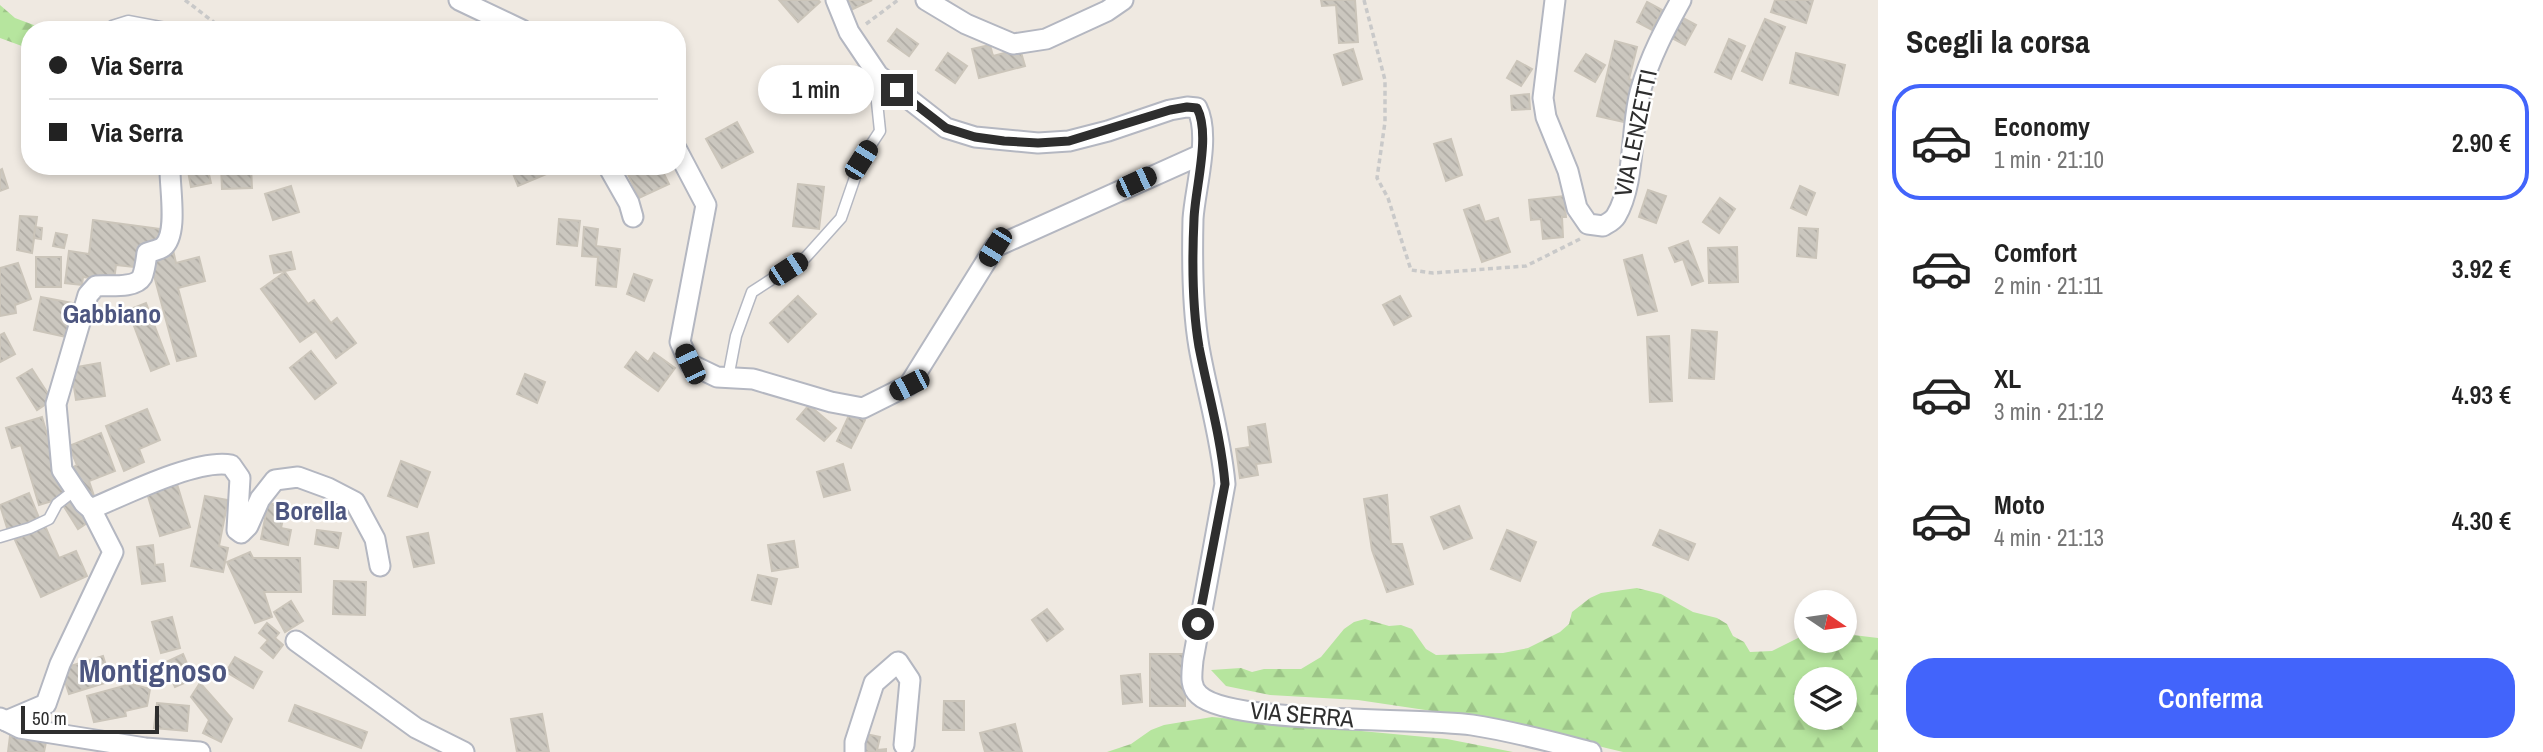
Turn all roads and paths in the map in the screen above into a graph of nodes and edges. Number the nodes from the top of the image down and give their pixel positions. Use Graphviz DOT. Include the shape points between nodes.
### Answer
graph roads {
  1 [pos="185,0"];
  2 [pos="459,0"];
  3 [pos="836,0"];
  4 [pos="898,0"];
  5 [pos="926,0"];
  6 [pos="1123,0"];
  7 [pos="1364,0"];
  8 [pos="1555,0"];
  9 [pos="1681,0"];
  10 [pos="212,21"];
  11 [pos="503,21"];
  12 [pos="864,26"];
  13 [pos="874,69"];
  14 [pos="1200,155"];
  15 [pos="686,167"];
  16 [pos="170,175"];
  17 [pos="613,175"];
  18 [pos="633,217"];
  19 [pos="1603,226"];
  20 [pos="728,378"];
  21 [pos="75,490"];
  22 [pos="91,509"];
  23 [pos="0,537"];
  24 [pos="380,566"];
  25 [pos="296,641"];
  26 [pos="3,719"];
  27 [pos="80,745"];
  28 [pos="904,745"];
  29 [pos="200,752"];
  30 [pos="464,752"];
  31 [pos="855,752"];
  32 [pos="1591,752"];
  1 -- 10 [label="path"];
  2 -- 11 [label="street"];
  3 -- 13 [label="street, VIA SERRA" via="849,32"];
  4 -- 12 [label="path"];
  5 -- 6 [label="street" via="1013,44 1046,39"];
  7 -- 19 [label="path" via="1385,80 1377,178 1411,270 1433,273 1526,266"];
  8 -- 19 [label="street, VIA LENZETTI" via="1543,98 1546,117 1577,208 1588,225"];
  9 -- 19 [label="street, VIA LENZETTI" via="1648,65 1622,199 1615,218"];
  13 -- 14 [label="street, VIA SERRA" via="946,128 1004,141 1069,141 1170,110 1197,108"];
  13 -- 20 [label="lane" via="880,131 861,160 841,219 806,257 752,292"];
  14 -- 20 [label="street" via="995,247 909,385 863,408 753,379"];
  14 -- 32 [label="street, VIA SERRA" via="1194,218 1195,304 1225,484 1191,685 1216,704 1262,714 1471,725"];
  15 -- 20 [label="street" via="706,205 680,342 690,364"];
  16 -- 21 [label="street" via="170,238 162,248 147,253 138,281 96,286 88,295 75,333 55,404 62,470"];
  17 -- 18 [label="street"];
  21 -- 22 [label="street"];
  21 -- 23 [label="lane" via="57,504 48,519"];
  22 -- 24 [label="street" via="167,477 219,462 231,465 240,478 237,530 241,533 275,480 298,477 355,502 375,540"];
  22 -- 26 [label="street" via="113,552 46,704"];
  25 -- 30 [label="street" via="416,728"];
  26 -- 27 [label="street"];
  27 -- 29 [label="street"];
  28 -- 31 [label="street" via="910,680 898,662 874,684"];
}
